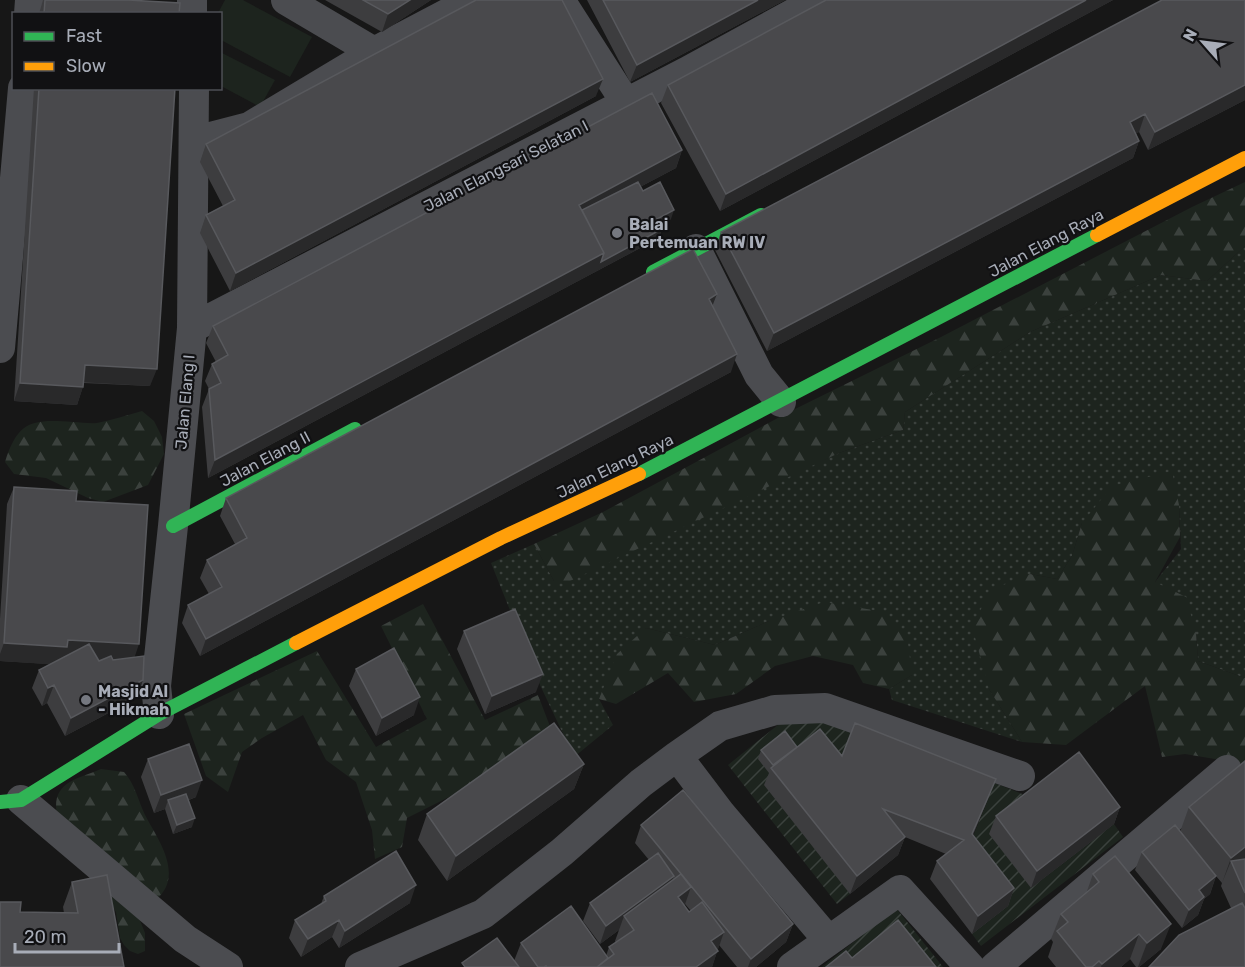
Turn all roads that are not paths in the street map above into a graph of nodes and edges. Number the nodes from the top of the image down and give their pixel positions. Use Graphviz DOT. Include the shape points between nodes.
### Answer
graph roads {
  1 [pos="286,0"];
  2 [pos="474,0"];
  3 [pos="561,0"];
  4 [pos="818,0"];
  5 [pos="374,52"];
  6 [pos="23,90"];
  7 [pos="194,90"];
  8 [pos="626,103"];
  9 [pos="195,141"];
  10 [pos="1245,158"];
  11 [pos="769,210"];
  12 [pos="696,249"];
  13 [pos="644,277"];
  14 [pos="192,328"];
  15 [pos="0,348"];
  16 [pos="781,402"];
  17 [pos="372,421"];
  18 [pos="173,526"];
  19 [pos="159,714"];
  20 [pos="677,756"];
  21 [pos="1227,770"];
  22 [pos="1020,776"];
  23 [pos="11,801"];
  24 [pos="828,940"];
  25 [pos="185,953"];
  26 [pos="228,967"];
  27 [pos="360,967"];
  28 [pos="792,967"];
  29 [pos="970,967"];
  30 [pos="995,967"];
  1 -- 5 [label="street"];
  2 -- 5 [label="street"];
  3 -- 8 [label="street"];
  4 -- 8 [label="street, Jalan Elangsari Selatan I"];
  5 -- 9 [label="street" via="249,127"];
  6 -- 15 [label="street"];
  7 -- 9 [label="street, Jalan Elang I"];
  8 -- 14 [label="street, Jalan Elangsari Selatan I"];
  9 -- 14 [label="street, Jalan Elang I"];
  10 -- 16 [label="main road, Jalan Elang Raya"];
  11 -- 12 [label="main road"];
  12 -- 13 [label="main road"];
  12 -- 16 [label="street" via="759,375"];
  14 -- 18 [label="street, Jalan Elang I"];
  16 -- 19 [label="main road, Jalan Elang Raya" via="618,485 490,543"];
  17 -- 18 [label="main road, Jalan Elang II"];
  18 -- 19 [label="street, Jalan Elang I" via="156,686"];
  19 -- 23 [label="main road, Jalan Elang Raya"];
  20 -- 22 [label="street" via="720,726 775,710 825,708"];
  20 -- 24 [label="street"];
  20 -- 27 [label="street" via="483,914"];
  21 -- 30 [label="street"];
  23 -- 25 [label="street"];
  24 -- 28 [label="street"];
  24 -- 29 [label="street" via="900,890"];
  25 -- 26 [label="street"];
}
